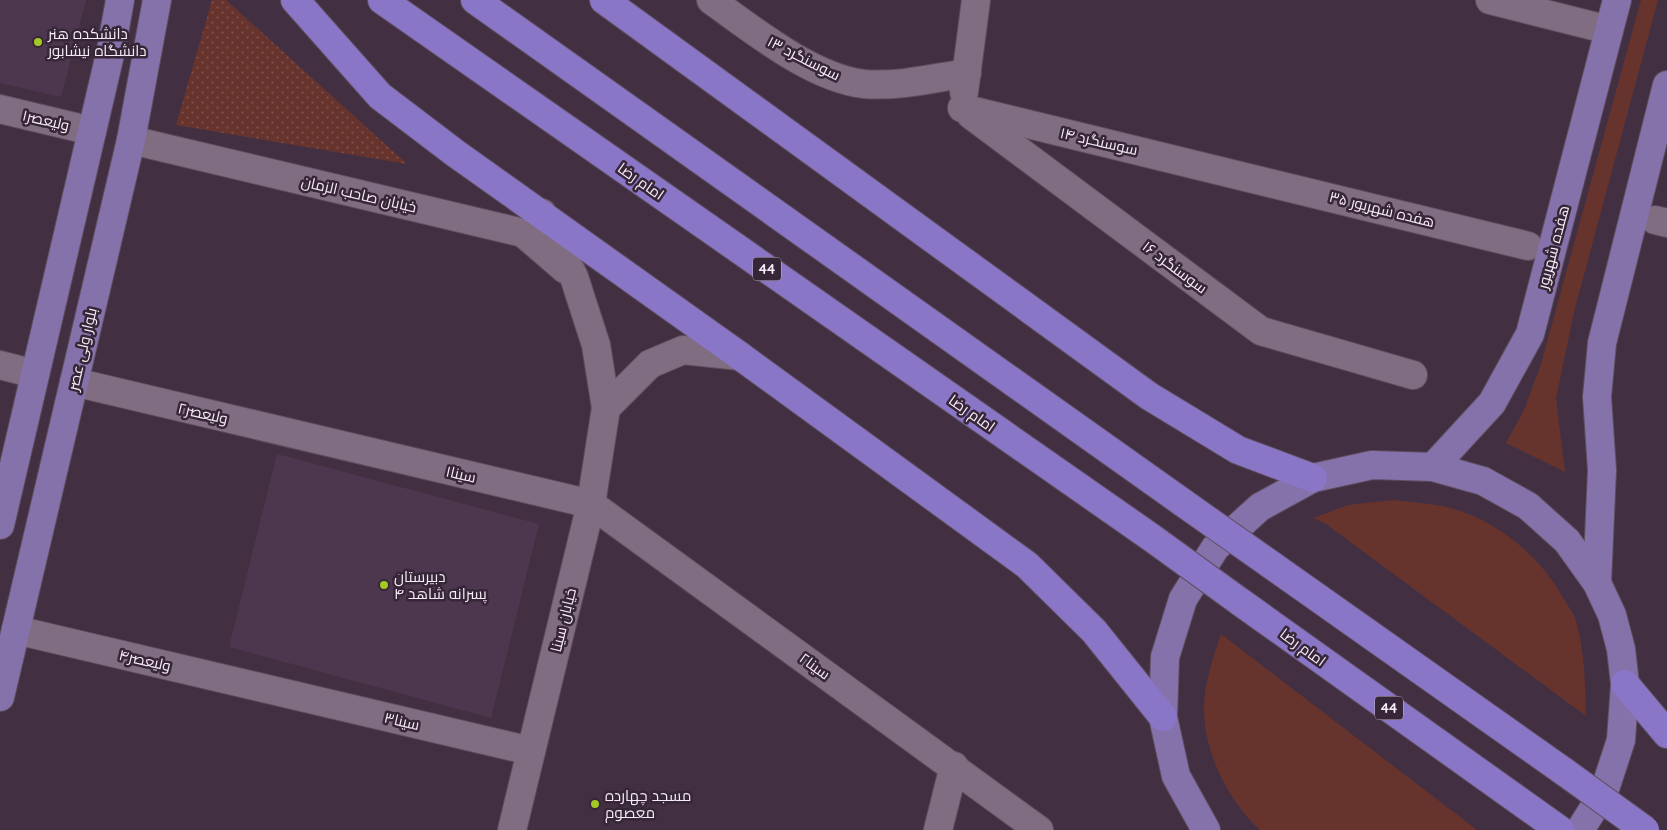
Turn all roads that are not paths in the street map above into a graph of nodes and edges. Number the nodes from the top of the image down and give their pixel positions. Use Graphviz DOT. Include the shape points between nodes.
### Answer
graph roads {
  1 [pos="120,0"];
  2 [pos="157,0"];
  3 [pos="296,0"];
  4 [pos="382,0"];
  5 [pos="475,0"];
  6 [pos="604,0"];
  7 [pos="711,0"];
  8 [pos="976,0"];
  9 [pos="1490,0"];
  10 [pos="1617,0"];
  11 [pos="1609,30"];
  12 [pos="967,73"];
  13 [pos="1667,85"];
  14 [pos="0,108"];
  15 [pos="962,108"];
  16 [pos="92,131"];
  17 [pos="131,140"];
  18 [pos="1236,173"];
  19 [pos="542,213"];
  20 [pos="1528,246"];
  21 [pos="574,276"];
  22 [pos="740,356"];
  23 [pos="0,365"];
  24 [pos="35,374"];
  25 [pos="1413,375"];
  26 [pos="74,382"];
  27 [pos="606,408"];
  28 [pos="332,444"];
  29 [pos="1432,467"];
  30 [pos="1313,478"];
  31 [pos="590,504"];
  32 [pos="0,525"];
  33 [pos="1597,583"];
  34 [pos="16,630"];
  35 [pos="1625,684"];
  36 [pos="274,691"];
  37 [pos="0,697"];
  38 [pos="1163,717"];
  39 [pos="1667,734"];
  40 [pos="531,751"];
  41 [pos="954,766"];
  42 [pos="1549,822"];
  43 [pos="512,830"];
  44 [pos="938,830"];
  45 [pos="1039,830"];
  46 [pos="1205,830"];
  47 [pos="1580,830"];
  48 [pos="1646,830"];
  1 -- 16 [label="main road"];
  2 -- 17 [label="main road, بلوار ولی عصر"];
  3 -- 19 [label="highway" via="380,96 454,153"];
  4 -- 42 [label="highway, امام رضا / 44, bridge" via="1152,538"];
  5 -- 48 [label="highway, bridge"];
  6 -- 30 [label="highway" via="1149,396 1238,450"];
  7 -- 12 [label="street, سوسنگرد ۱۳" via="774,45 837,78 864,84 904,83"];
  8 -- 12 [label="street"];
  9 -- 11 [label="street"];
  10 -- 11 [label="main road, هفده شهریور"];
  11 -- 29 [label="main road, هفده شهریور" via="1530,334 1492,403"];
  12 -- 15 [label="street"];
  13 -- 33 [label="main road" via="1602,343 1597,397 1602,470"];
  14 -- 16 [label="street, ولیعصر۱"];
  15 -- 18 [label="street, سوسنگرد ۱۴"];
  15 -- 25 [label="street, سوسنگرد ۱۶" via="1261,331"];
  16 -- 17 [label="main road"];
  16 -- 24 [label="main road"];
  17 -- 21 [label="street, خیابان صاحب الزمان" via="523,233"];
  17 -- 26 [label="main road, بلوار ولی عصر"];
  18 -- 20 [label="street, هفده شهریور ۳۵"];
  19 -- 21 [label="street, خیابان سینا"];
  19 -- 22 [label="highway"];
  21 -- 27 [label="street, خیابان سینا" via="596,345"];
  22 -- 27 [label="street" via="683,350 650,364"];
  22 -- 38 [label="highway" via="1027,565 1094,631"];
  23 -- 24 [label="street"];
  24 -- 32 [label="main road"];
  26 -- 28 [label="street, ولیعصر۲"];
  26 -- 34 [label="main road, بلوار ولی عصر"];
  27 -- 31 [label="street, خیابان سینا"];
  28 -- 31 [label="street, سینا۱"];
  29 -- 30 [label="main road" via="1372,465"];
  29 -- 33 [label="main road" via="1483,481 1528,506 1567,541"];
  30 -- 38 [label="main road" via="1260,507 1210,555 1183,599 1165,657"];
  31 -- 40 [label="street, خیابان سینا"];
  31 -- 41 [label="street, سینا۲"];
  33 -- 35 [label="main road" via="1612,615"];
  34 -- 36 [label="street, ولیعصر۴"];
  34 -- 37 [label="main road, بلوار ولی عصر"];
  35 -- 39 [label="highway"];
  35 -- 47 [label="main road" via="1621,740 1604,792"];
  36 -- 40 [label="street, سینا۳"];
  38 -- 46 [label="main road" via="1176,776"];
  40 -- 43 [label="street, خیابان سینا"];
  41 -- 44 [label="street"];
  41 -- 45 [label="street, سینا۲"];
}
